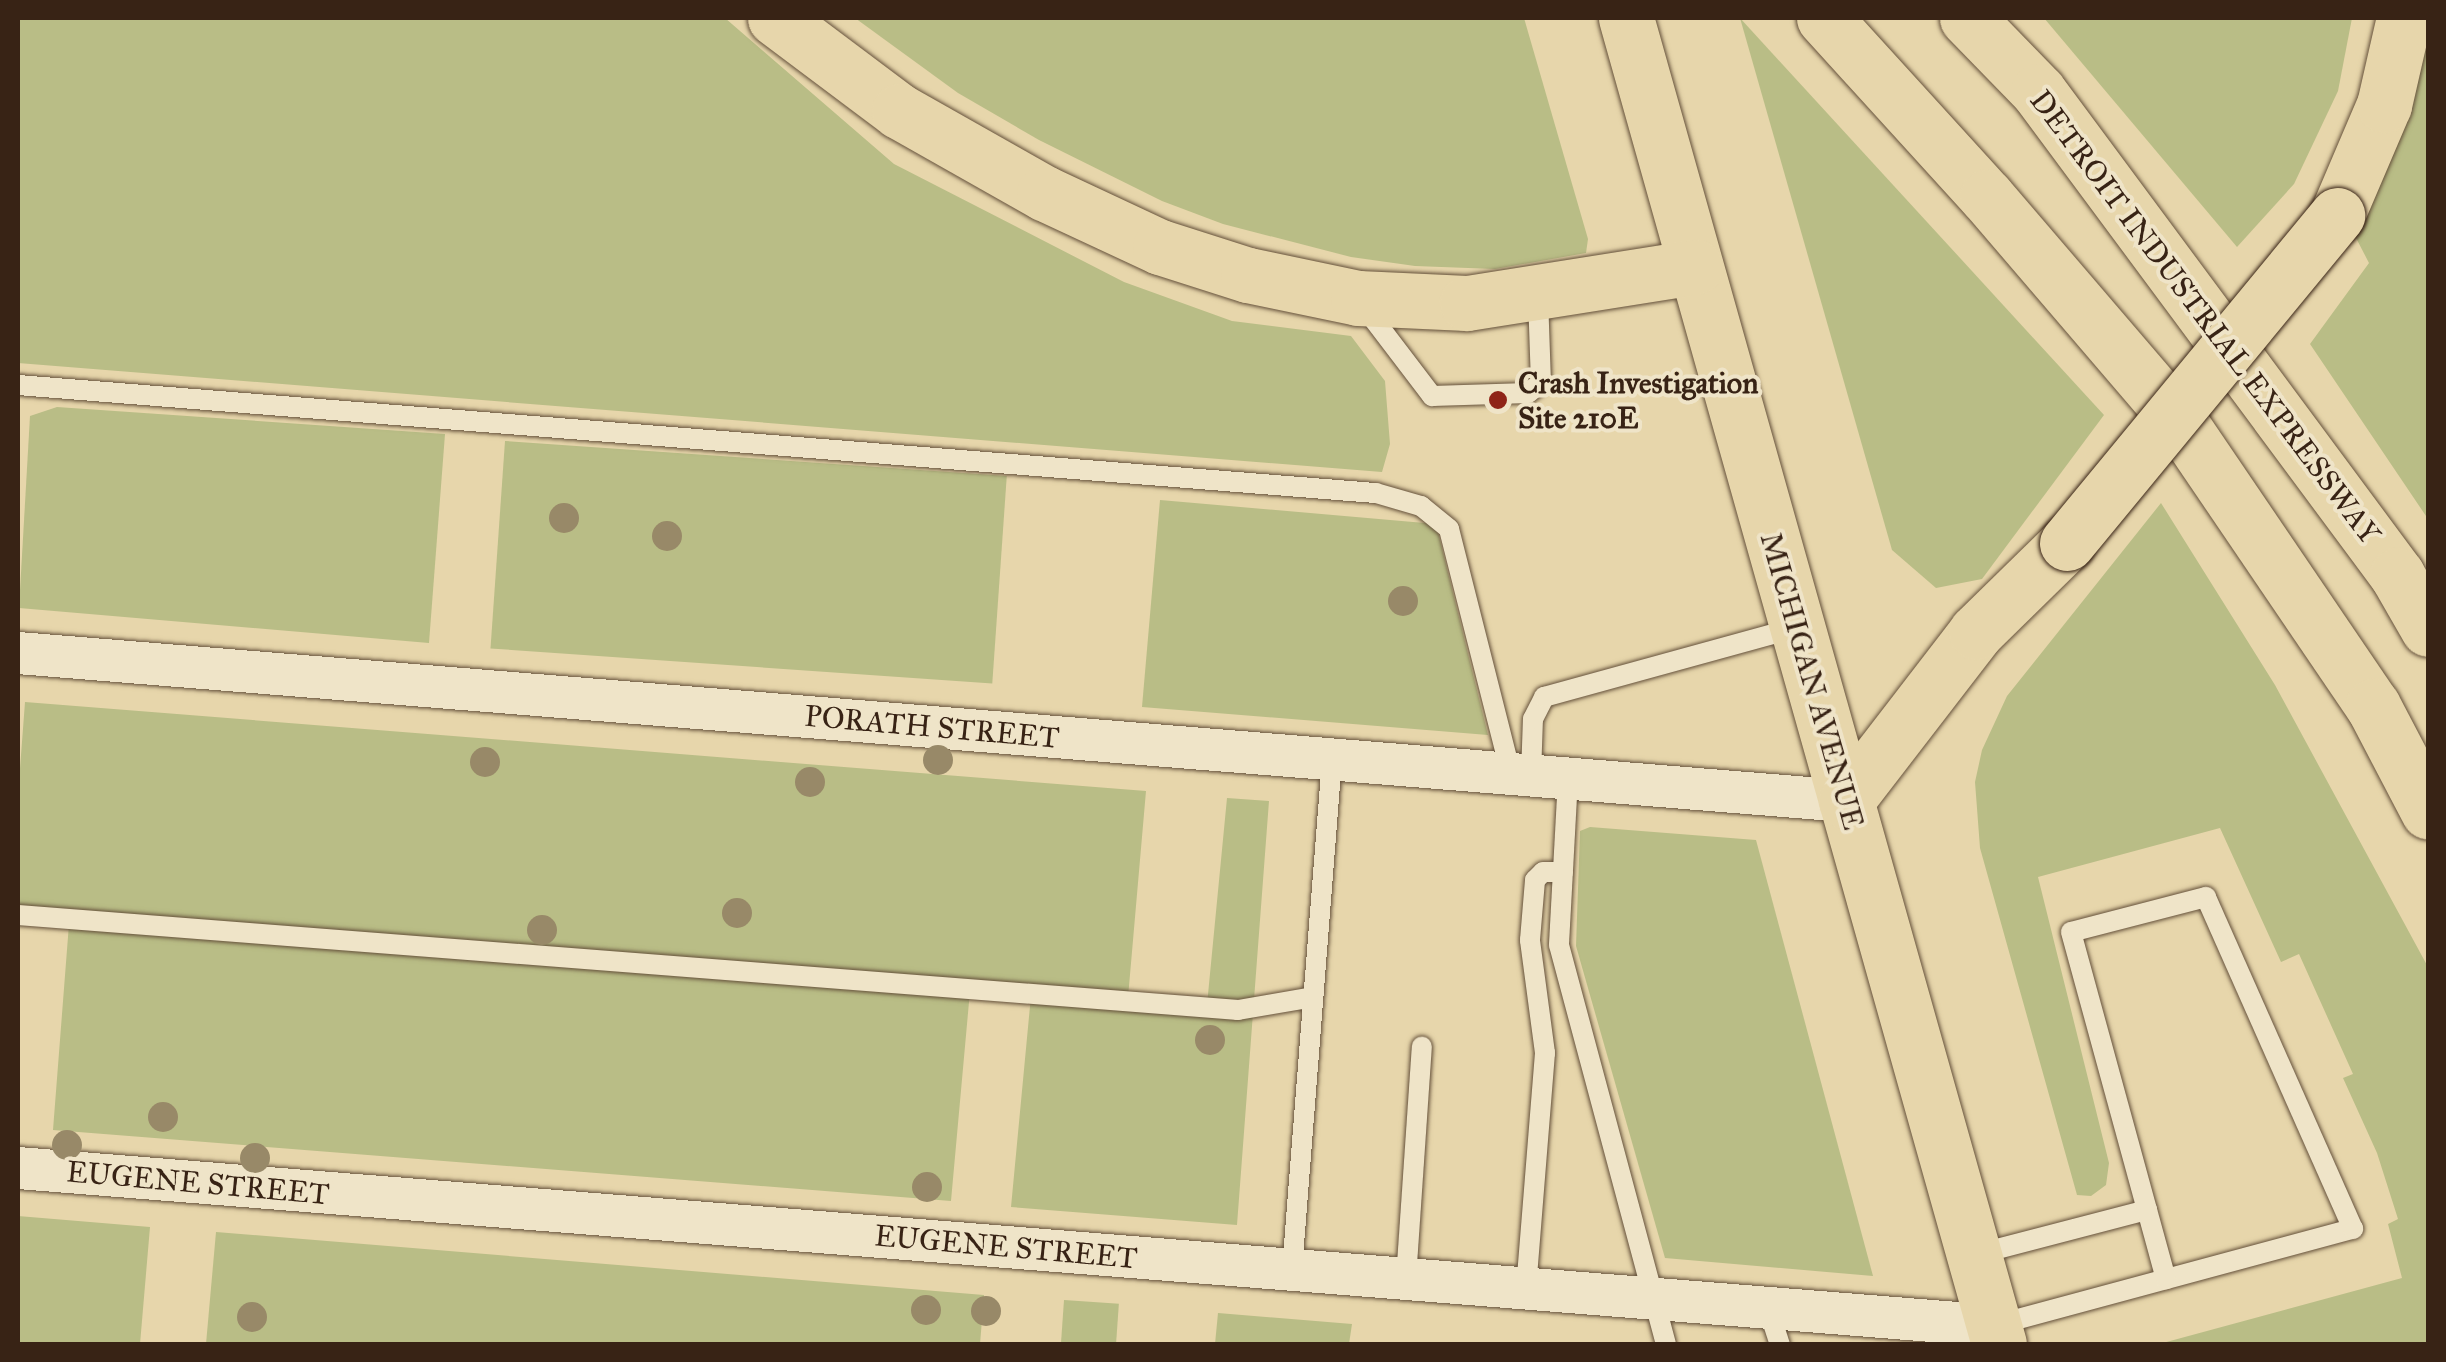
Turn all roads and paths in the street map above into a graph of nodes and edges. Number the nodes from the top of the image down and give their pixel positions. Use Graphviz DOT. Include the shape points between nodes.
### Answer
graph roads {
  1 [pos="775,18"];
  2 [pos="1626,18"];
  3 [pos="1824,18"];
  4 [pos="1968,18"];
  5 [pos="2404,18"];
  6 [pos="1695,268"];
  7 [pos="1538,293"];
  8 [pos="1358,298"];
  9 [pos="18,385"];
  10 [pos="1797,628"];
  11 [pos="2428,628"];
  12 [pos="18,653"];
  13 [pos="1332,759"];
  14 [pos="1537,776"];
  15 [pos="1846,800"];
  16 [pos="2428,811"];
  17 [pos="1563,872"];
  18 [pos="18,915"];
  19 [pos="1313,997"];
  20 [pos="1422,1047"];
  21 [pos="18,1168"];
  22 [pos="2147,1210"];
  23 [pos="1974,1255"];
  24 [pos="1292,1270"];
  25 [pos="1406,1279"];
  26 [pos="2166,1279"];
  27 [pos="1526,1288"];
  28 [pos="1654,1299"];
  29 [pos="1774,1326"];
  30 [pos="1996,1335"];
  31 [pos="1666,1344"];
  1 -- 8 [label="main road" via="899,111 1044,193 1160,247 1248,276"];
  2 -- 6 [label="main road, MICHIGAN AVENUE"];
  3 -- 16 [label="main road" via="2179,420 2373,706"];
  4 -- 11 [label="main road, DETROIT INDUSTRIAL EXPRESSWAY" via="2038,90 2397,575"];
  5 -- 15 [label="main road, bridge" via="2384,105 2337,214 2067,543 1976,632"];
  6 -- 7 [label="main road"];
  6 -- 10 [label="main road, MICHIGAN AVENUE"];
  7 -- 8 [label="main road" via="1466,302"];
  7 -- 8 [label="lane" via="1542,373 1536,390 1440,396 1424,390"];
  9 -- 14 [label="lane" via="1376,492 1421,506 1449,528"];
  10 -- 14 [label="lane" via="1544,697 1533,719"];
  10 -- 15 [label="main road, MICHIGAN AVENUE"];
  12 -- 13 [label="street, PORATH STREET"];
  13 -- 14 [label="street, PORATH STREET"];
  13 -- 19 [label="lane"];
  14 -- 15 [label="street, PORATH STREET"];
  14 -- 17 [label="lane"];
  15 -- 23 [label="main road, MICHIGAN AVENUE"];
  17 -- 27 [label="lane" via="1543,872 1536,880 1530,940 1545,1053"];
  17 -- 28 [label="lane" via="1559,945"];
  18 -- 19 [label="lane" via="1238,1010"];
  19 -- 24 [label="lane"];
  20 -- 25 [label="lane"];
  21 -- 24 [label="street, EUGENE STREET"];
  22 -- 23 [label="lane"];
  22 -- 26 [label="lane"];
  22 -- 26 [label="lane" via="2070,932 2206,897 2352,1229"];
  23 -- 30 [label="main road, MICHIGAN AVENUE"];
  24 -- 25 [label="street, EUGENE STREET"];
  25 -- 27 [label="street, EUGENE STREET"];
  26 -- 30 [label="lane"];
  27 -- 28 [label="street, EUGENE STREET"];
  28 -- 29 [label="street, EUGENE STREET"];
  28 -- 31 [label="lane"];
  29 -- 30 [label="street, EUGENE STREET"];
}
